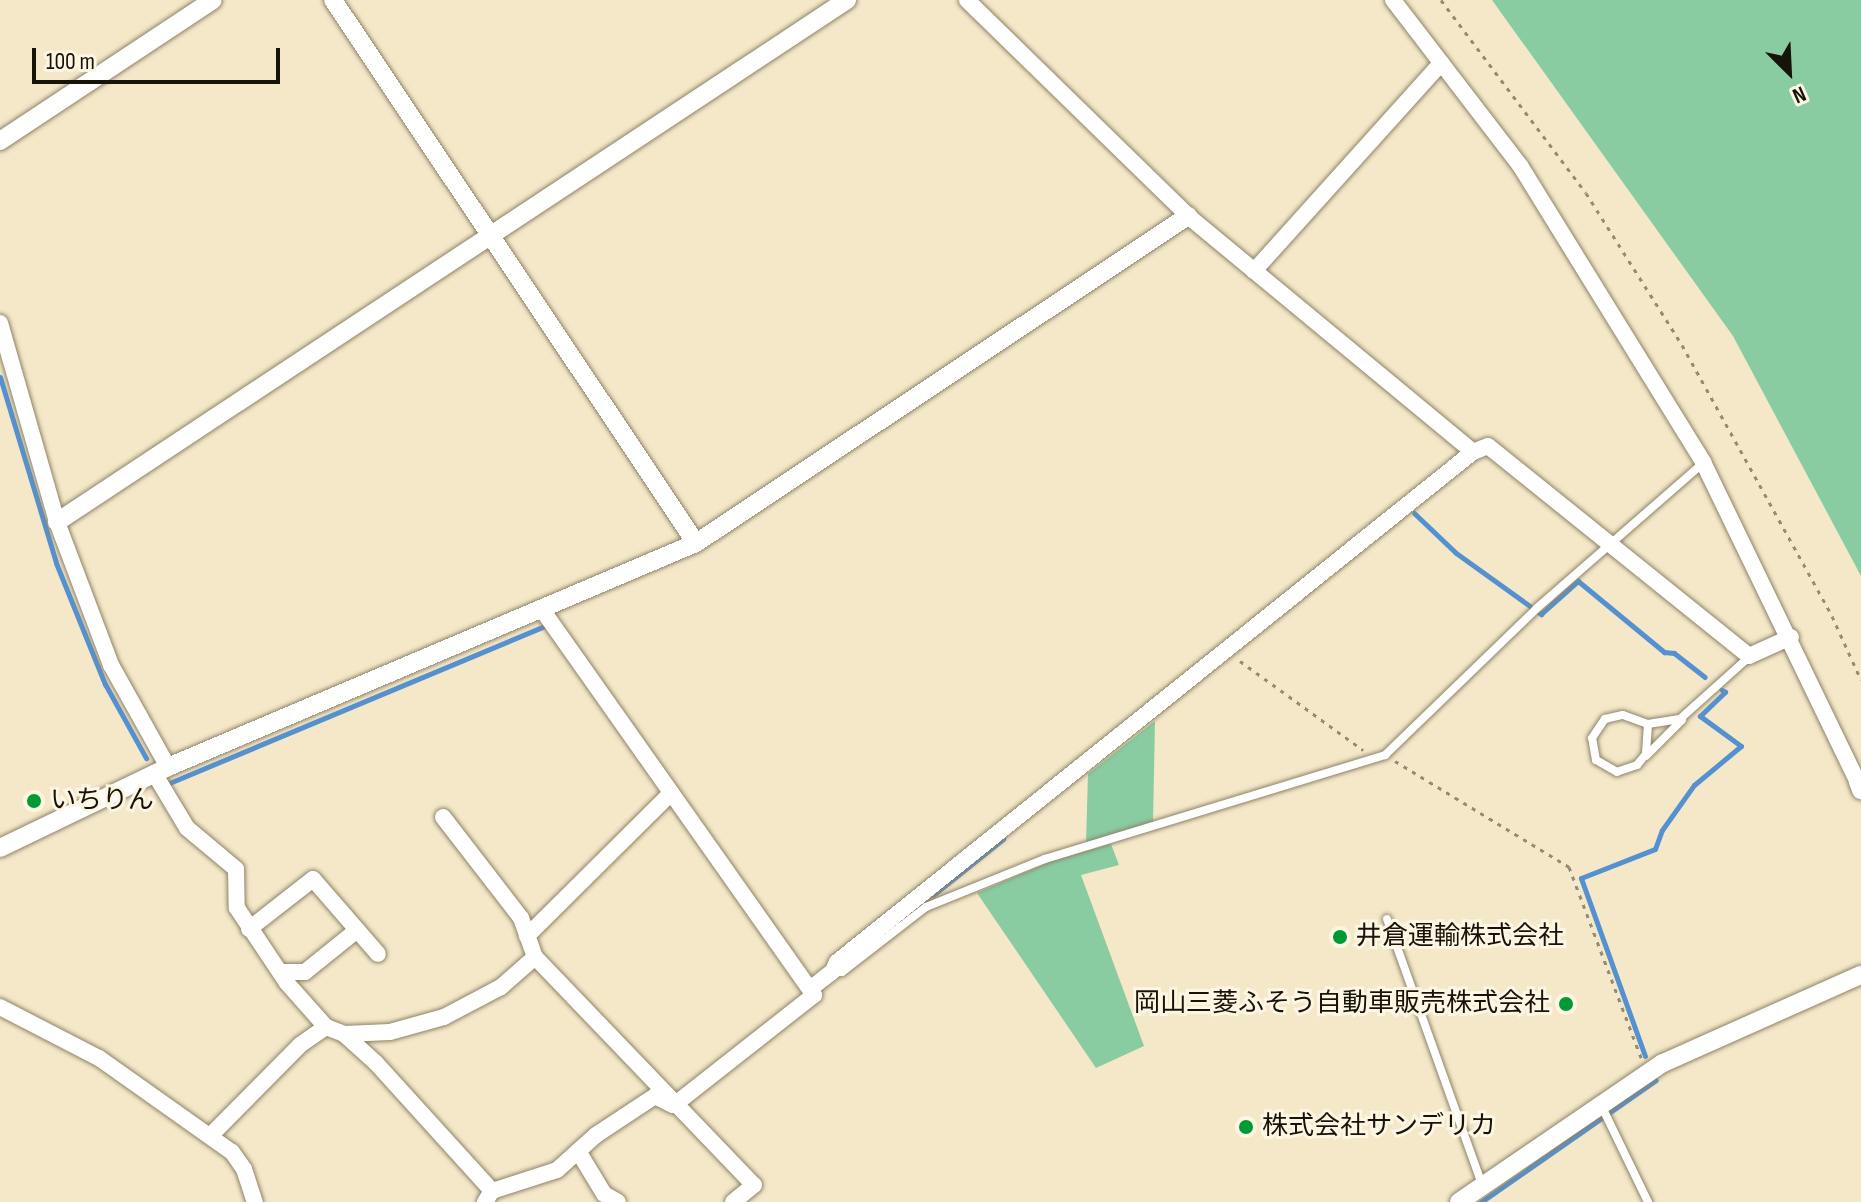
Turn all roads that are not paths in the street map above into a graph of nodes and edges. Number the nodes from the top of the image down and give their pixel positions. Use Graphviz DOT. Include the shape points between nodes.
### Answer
graph roads {
  1 [pos="213,0"];
  2 [pos="333,0"];
  3 [pos="847,0"];
  4 [pos="967,0"];
  5 [pos="1393,0"];
  6 [pos="1441,63"];
  7 [pos="0,141"];
  8 [pos="1188,216"];
  9 [pos="491,234"];
  10 [pos="1254,271"];
  11 [pos="0,323"];
  12 [pos="1473,452"];
  13 [pos="1703,462"];
  14 [pos="57,522"];
  15 [pos="696,543"];
  16 [pos="1609,544"];
  17 [pos="543,611"];
  18 [pos="1791,637"];
  19 [pos="1749,656"];
  20 [pos="1691,711"];
  21 [pos="1648,724"];
  22 [pos="1643,759"];
  23 [pos="161,770"];
  24 [pos="1860,786"];
  25 [pos="668,795"];
  26 [pos="443,817"];
  27 [pos="0,848"];
  28 [pos="937,889"];
  29 [pos="951,898"];
  30 [pos="1387,919"];
  31 [pos="249,929"];
  32 [pos="357,930"];
  33 [pos="527,936"];
  34 [pos="378,954"];
  35 [pos="535,957"];
  36 [pos="833,971"];
  37 [pos="280,972"];
  38 [pos="1861,975"];
  39 [pos="810,989"];
  40 [pos="0,1009"];
  41 [pos="326,1027"];
  42 [pos="344,1034"];
  43 [pos="674,1105"];
  44 [pos="1603,1110"];
  45 [pos="210,1136"];
  46 [pos="578,1151"];
  47 [pos="1483,1185"];
  48 [pos="488,1197"];
  49 [pos="255,1202"];
  50 [pos="618,1202"];
  51 [pos="733,1202"];
  52 [pos="1459,1202"];
  53 [pos="1648,1202"];
  1 -- 7 [label="street"];
  2 -- 9 [label="street"];
  3 -- 9 [label="street"];
  4 -- 8 [label="street"];
  5 -- 6 [label="street"];
  6 -- 10 [label="street"];
  6 -- 13 [label="street" via="1521,167"];
  8 -- 10 [label="street"];
  8 -- 15 [label="street"];
  9 -- 14 [label="street"];
  9 -- 15 [label="street"];
  10 -- 12 [label="street"];
  11 -- 14 [label="street"];
  12 -- 16 [label="street" via="1488,446"];
  12 -- 28 [label="street"];
  13 -- 16 [label="lane"];
  13 -- 18 [label="street"];
  14 -- 23 [label="street" via="111,665"];
  15 -- 17 [label="street"];
  16 -- 19 [label="street"];
  16 -- 29 [label="lane" via="1376,760 1045,859"];
  17 -- 23 [label="street"];
  17 -- 25 [label="street"];
  18 -- 19 [label="street"];
  18 -- 24 [label="street"];
  19 -- 20 [label="lane"];
  20 -- 21 [label="lane" via="1669,723"];
  20 -- 22 [label="lane"];
  21 -- 22 [label="lane"];
  21 -- 22 [label="lane" via="1611,717 1592,738 1594,755 1605,768 1626,771"];
  23 -- 27 [label="street"];
  23 -- 31 [label="street" via="187,828 236,869 234,900"];
  25 -- 33 [label="street"];
  25 -- 39 [label="street"];
  26 -- 33 [label="street" via="521,918"];
  28 -- 29 [label="lane"];
  28 -- 36 [label="street" via="837,962"];
  29 -- 36 [label="lane" via="926,907 842,972"];
  30 -- 47 [label="lane"];
  31 -- 32 [label="street" via="313,879"];
  31 -- 37 [label="street"];
  32 -- 34 [label="street"];
  32 -- 37 [label="street" via="305,972"];
  33 -- 35 [label="street"];
  35 -- 42 [label="street" via="501,987 444,1017 390,1032"];
  35 -- 43 [label="street"];
  36 -- 39 [label="street"];
  37 -- 41 [label="street"];
  38 -- 44 [label="street" via="1647,1073"];
  39 -- 43 [label="street" via="814,995"];
  40 -- 45 [label="street" via="99,1058"];
  41 -- 42 [label="street"];
  41 -- 45 [label="street" via="300,1045"];
  42 -- 48 [label="street"];
  43 -- 46 [label="street" via="655,1096"];
  43 -- 51 [label="street" via="754,1185"];
  44 -- 47 [label="street"];
  44 -- 53 [label="lane"];
  45 -- 49 [label="street" via="244,1169"];
  46 -- 48 [label="street" via="557,1170"];
  46 -- 50 [label="street" via="604,1194 614,1195"];
  47 -- 52 [label="street"];
}
